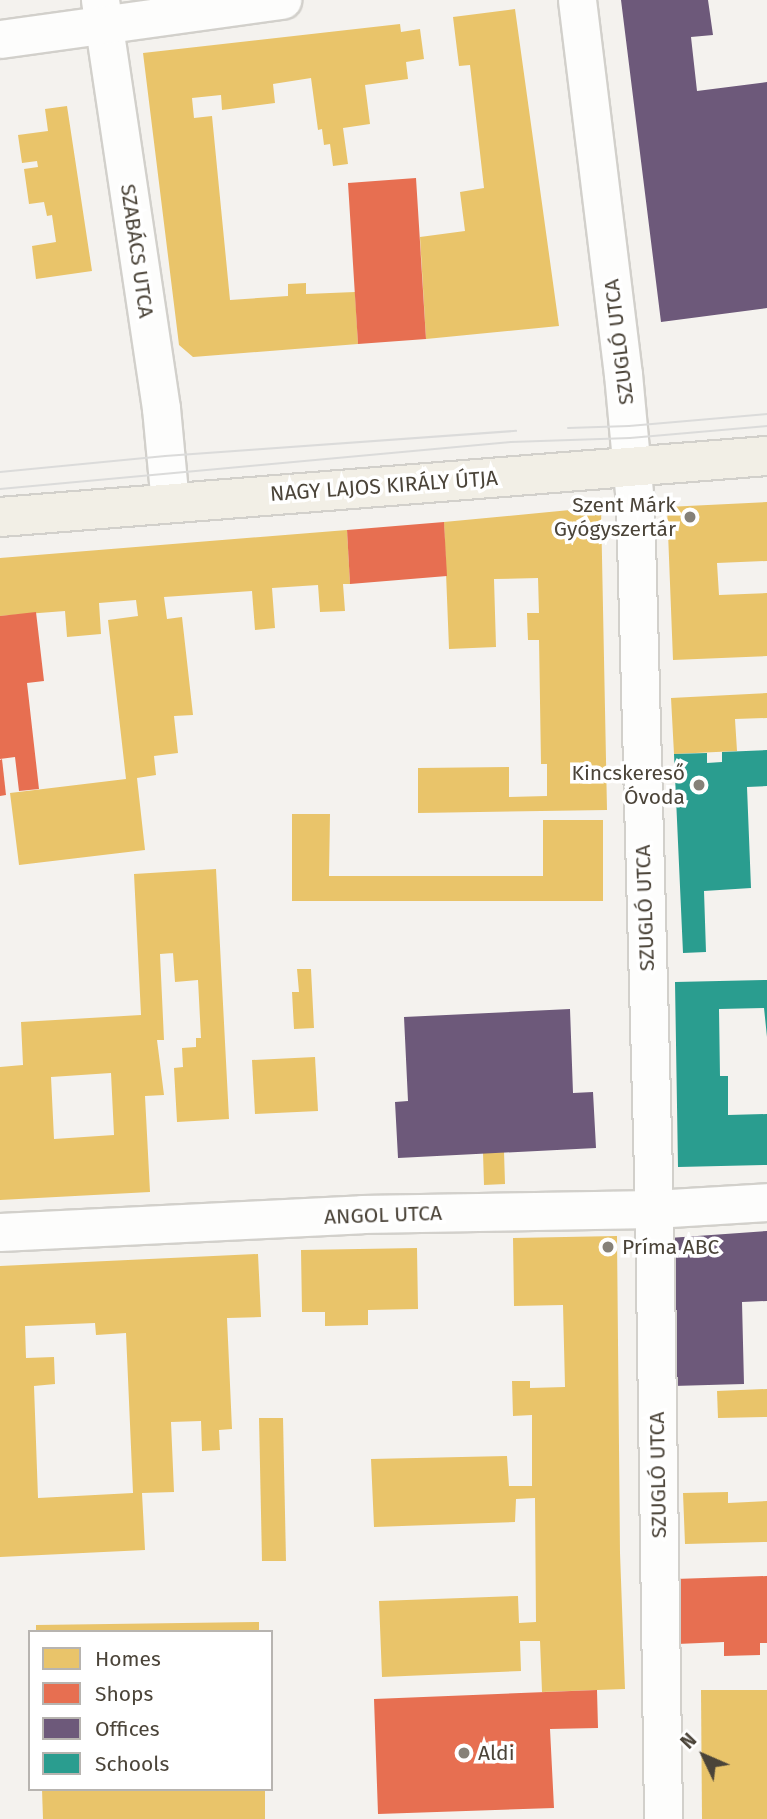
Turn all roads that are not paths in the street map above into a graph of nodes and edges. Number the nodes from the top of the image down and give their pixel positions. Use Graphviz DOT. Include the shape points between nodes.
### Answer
graph roads {
  1 [pos="282,0"];
  2 [pos="577,0"];
  3 [pos="102,13"];
  4 [pos="0,39"];
  5 [pos="767,456"];
  6 [pos="633,468"];
  7 [pos="170,503"];
  8 [pos="0,517"];
  9 [pos="767,1202"];
  10 [pos="654,1209"];
  11 [pos="0,1232"];
  12 [pos="663,1819"];
  1 -- 3 [label="street"];
  2 -- 6 [label="street, SZUGLÓ UTCA"];
  3 -- 4 [label="street"];
  3 -- 7 [label="street, SZABÁCS UTCA" via="161,408"];
  5 -- 6 [label="main road, NAGY LAJOS KIRÁLY ÚTJA"];
  6 -- 7 [label="main road, NAGY LAJOS KIRÁLY ÚTJA"];
  6 -- 10 [label="street, SZUGLÓ UTCA"];
  7 -- 8 [label="main road, NAGY LAJOS KIRÁLY ÚTJA"];
  9 -- 10 [label="street, ANGOL UTCA"];
  10 -- 11 [label="street, ANGOL UTCA" via="362,1214"];
  10 -- 12 [label="street, SZUGLÓ UTCA"];
}
